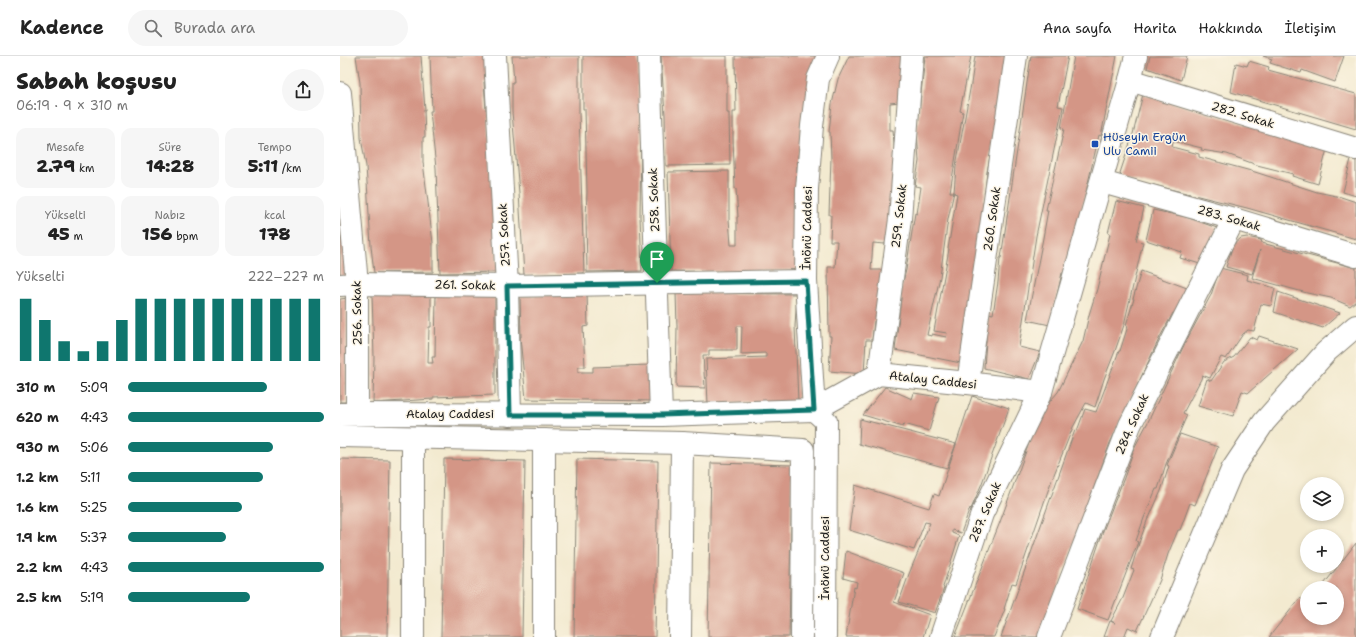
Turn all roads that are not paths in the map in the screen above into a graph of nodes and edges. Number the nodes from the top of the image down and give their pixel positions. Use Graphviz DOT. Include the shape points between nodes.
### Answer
graph roads {
  1 [pos="495,56"];
  2 [pos="649,56"];
  3 [pos="828,56"];
  4 [pos="912,56"];
  5 [pos="1016,56"];
  6 [pos="1136,56"];
  7 [pos="1130,80"];
  8 [pos="340,93"];
  9 [pos="1356,149"];
  10 [pos="1102,182"];
  11 [pos="1234,219"];
  12 [pos="1356,256"];
  13 [pos="806,281"];
  14 [pos="657,283"];
  15 [pos="348,285"];
  16 [pos="507,286"];
  17 [pos="1356,326"];
  18 [pos="879,374"];
  19 [pos="968,383"];
  20 [pos="1041,392"];
  21 [pos="814,410"];
  22 [pos="349,414"];
  23 [pos="510,415"];
  24 [pos="661,415"];
  25 [pos="340,436"];
  26 [pos="413,438"];
  27 [pos="544,440"];
  28 [pos="682,443"];
  29 [pos="413,637"];
  30 [pos="544,637"];
  31 [pos="680,637"];
  32 [pos="802,637"];
  33 [pos="825,637"];
  34 [pos="941,637"];
  35 [pos="1049,637"];
  36 [pos="1162,637"];
  1 -- 16 [label="street, 257. Sokak"];
  2 -- 14 [label="street, 258. Sokak"];
  3 -- 13 [label="street, İnönü Caddesi" via="818,78 812,126 807,189"];
  4 -- 18 [label="street, 259. Sokak" via="900,219"];
  5 -- 19 [label="street, 260. Sokak"];
  6 -- 7 [label="street"];
  7 -- 9 [label="street, 282. Sokak"];
  7 -- 10 [label="street"];
  8 -- 15 [label="street, 256. Sokak"];
  10 -- 11 [label="street, 283. Sokak"];
  10 -- 20 [label="street"];
  11 -- 12 [label="street, 283. Sokak"];
  11 -- 35 [label="street, 284. Sokak" via="1130,425"];
  13 -- 14 [label="street, 261. Sokak"];
  13 -- 21 [label="street, İnönü Caddesi"];
  14 -- 16 [label="street, 261. Sokak"];
  14 -- 24 [label="street, 258. Sokak"];
  15 -- 16 [label="street, 261. Sokak"];
  15 -- 22 [label="street, 256. Sokak"];
  16 -- 23 [label="street, 257. Sokak"];
  17 -- 36 [label="street" via="1326,352 1264,422 1232,470"];
  18 -- 19 [label="street, Atalay Caddesi"];
  18 -- 21 [label="street, Atalay Caddesi"];
  19 -- 20 [label="street, Atalay Caddesi"];
  20 -- 34 [label="street, 287. Sokak" via="982,514"];
  21 -- 24 [label="street, Atalay Caddesi"];
  21 -- 33 [label="street, İnönü Caddesi" via="826,421"];
  22 -- 23 [label="street, Atalay Caddesi"];
  23 -- 24 [label="street, Atalay Caddesi"];
  25 -- 26 [label="street"];
  26 -- 27 [label="street"];
  26 -- 29 [label="street"];
  27 -- 28 [label="street"];
  27 -- 30 [label="street"];
  28 -- 31 [label="street"];
  28 -- 32 [label="street" via="803,450"];
}
